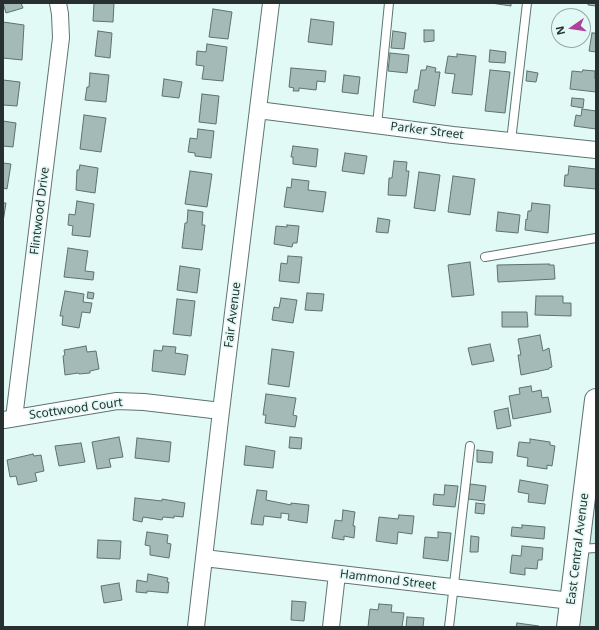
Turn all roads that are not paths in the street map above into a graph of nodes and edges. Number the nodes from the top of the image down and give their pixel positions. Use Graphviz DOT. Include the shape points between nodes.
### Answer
graph roads {
  1 [pos="58,3"];
  2 [pos="271,3"];
  3 [pos="389,3"];
  4 [pos="527,3"];
  5 [pos="258,110"];
  6 [pos="377,125"];
  7 [pos="511,141"];
  8 [pos="596,150"];
  9 [pos="596,238"];
  10 [pos="485,257"];
  11 [pos="596,400"];
  12 [pos="221,411"];
  13 [pos="8,419"];
  14 [pos="470,446"];
  15 [pos="587,549"];
  16 [pos="204,558"];
  17 [pos="337,574"];
  18 [pos="453,588"];
  19 [pos="571,601"];
  20 [pos="196,627"];
  21 [pos="331,627"];
  22 [pos="449,627"];
  23 [pos="568,627"];
  1 -- 13 [label="street, Flintwood Drive" via="61,38"];
  2 -- 5 [label="street, Fair Avenue"];
  3 -- 6 [label="lane"];
  4 -- 7 [label="lane"];
  5 -- 6 [label="street, Parker Street"];
  5 -- 12 [label="street, Fair Avenue"];
  6 -- 7 [label="street, Parker Street"];
  7 -- 8 [label="street, Parker Street"];
  9 -- 10 [label="lane"];
  11 -- 15 [label="main road, East Central Avenue"];
  12 -- 13 [label="street, Scottwood Court" via="117,401"];
  12 -- 16 [label="street, Fair Avenue"];
  14 -- 18 [label="lane"];
  15 -- 19 [label="main road, East Central Avenue"];
  16 -- 17 [label="street, Hammond Street"];
  16 -- 20 [label="street, Fair Avenue"];
  17 -- 18 [label="street, Hammond Street"];
  17 -- 21 [label="street"];
  18 -- 19 [label="street, Hammond Street"];
  18 -- 22 [label="lane"];
  19 -- 23 [label="main road, East Central Avenue"];
}
